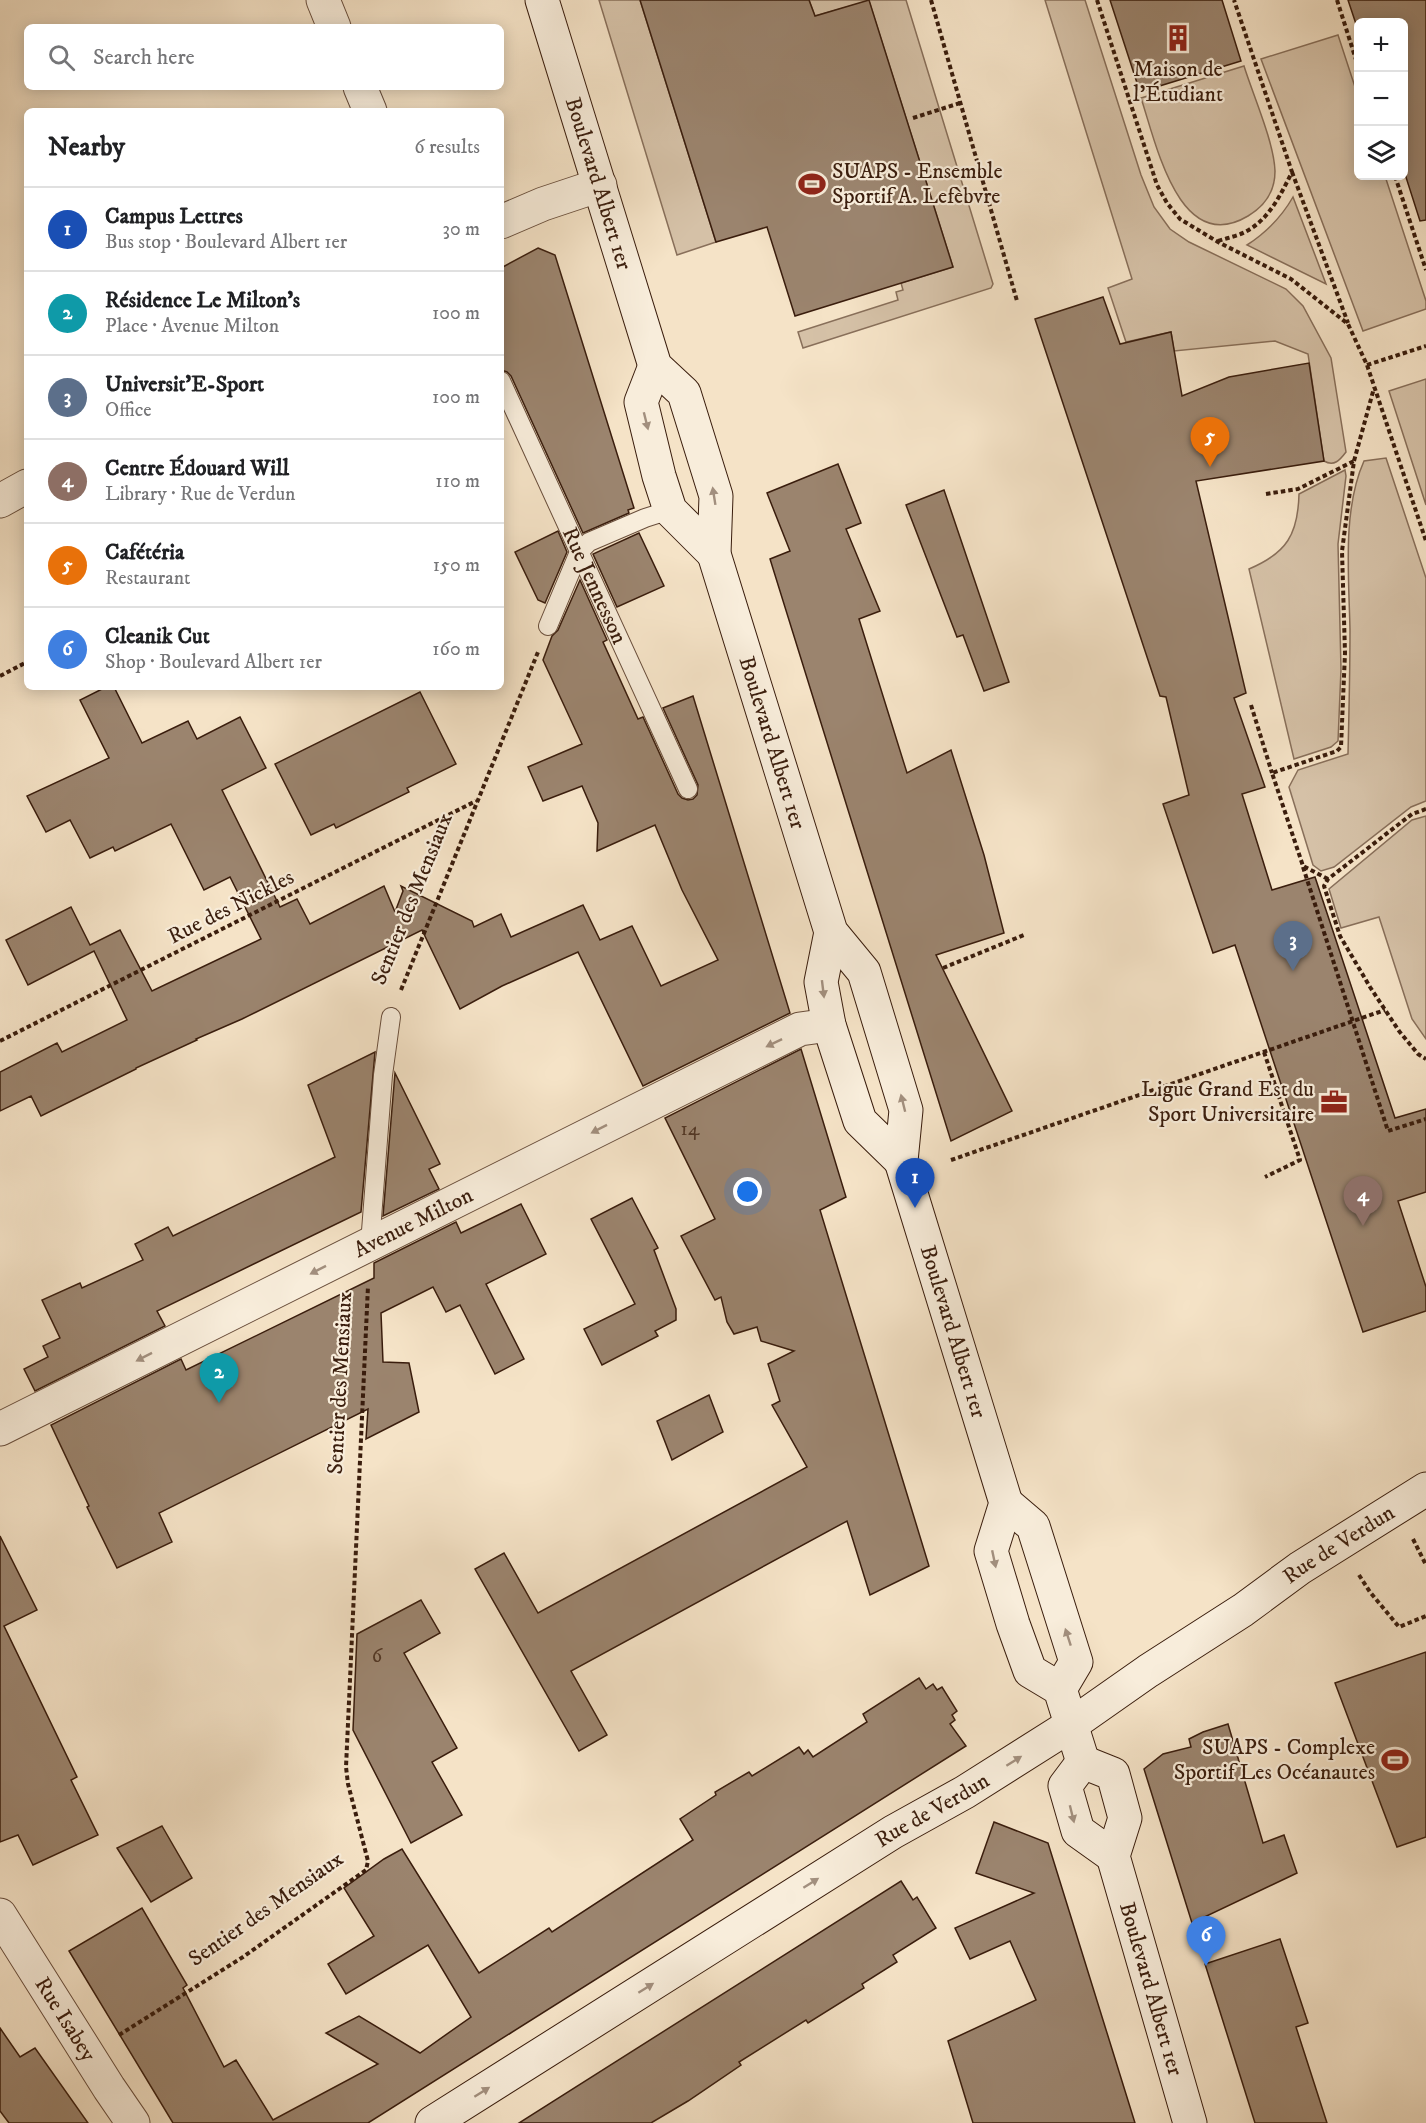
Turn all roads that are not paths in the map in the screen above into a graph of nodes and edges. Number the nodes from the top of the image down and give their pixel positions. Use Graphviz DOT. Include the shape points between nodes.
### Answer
graph roads {
  1 [pos="323,0"];
  2 [pos="542,0"];
  3 [pos="333,24"];
  4 [pos="361,90"];
  5 [pos="369,108"];
  6 [pos="600,185"];
  7 [pos="504,221"];
  8 [pos="655,366"];
  9 [pos="504,388"];
  10 [pos="24,488"];
  11 [pos="0,501"];
  12 [pos="670,510"];
  13 [pos="579,552"];
  14 [pos="714,554"];
  15 [pos="548,626"];
  16 [pos="688,789"];
  17 [pos="831,932"];
  18 [pos="391,1017"];
  19 [pos="829,1025"];
  20 [pos="901,1161"];
  21 [pos="370,1244"];
  22 [pos="0,1429"];
  23 [pos="1426,1489"];
  24 [pos="1006,1503"];
  25 [pos="1060,1689"];
  26 [pos="1071,1725"];
  27 [pos="1083,1762"];
  28 [pos="1113,1856"];
  29 [pos="0,1915"];
  30 [pos="133,2123"];
  31 [pos="432,2123"];
  32 [pos="1190,2123"];
  1 -- 3 [label="main road"];
  2 -- 6 [label="main road, Boulevard Albert 1er"];
  4 -- 5 [label="main road"];
  6 -- 7 [label="main road"];
  6 -- 8 [label="main road, Boulevard Albert 1er"];
  8 -- 12 [label="main road, Boulevard Albert 1er, one-way" via="641,402"];
  14 -- 8 [label="main road, Boulevard Albert 1er, one-way" via="716,496 684,393"];
  9 -- 13 [label="lane, Rue Jennesson"];
  10 -- 11 [label="main road"];
  12 -- 13 [label="lane" via="589,542"];
  12 -- 14 [label="main road, Boulevard Albert 1er"];
  13 -- 15 [label="lane"];
  13 -- 16 [label="lane, Rue Jennesson"];
  14 -- 17 [label="main road, Boulevard Albert 1er"];
  17 -- 19 [label="main road, Boulevard Albert 1er, one-way" via="821,982"];
  20 -- 17 [label="main road, Boulevard Albert 1er, one-way" via="906,1110 864,972"];
  18 -- 21 [label="lane, Sentier des Mensiaux"];
  19 -- 20 [label="main road, Boulevard Albert 1er" via="860,1121"];
  19 -- 21 [label="main road, Avenue Milton, one-way" via="800,1029"];
  20 -- 24 [label="main road, Boulevard Albert 1er"];
  21 -- 22 [label="main road, Avenue Milton, one-way"];
  23 -- 26 [label="main road, Rue de Verdun" via="1300,1568"];
  25 -- 24 [label="main road, one-way" via="1076,1662 1034,1526"];
  24 -- 25 [label="main road, one-way" via="991,1551 1030,1671"];
  25 -- 26 [label="main road"];
  26 -- 27 [label="main road"];
  31 -- 26 [label="main road, Rue de Verdun, one-way" via="893,1832"];
  27 -- 28 [label="main road" via="1113,1774 1125,1818"];
  27 -- 28 [label="main road, one-way" via="1065,1786 1074,1823 1078,1831"];
  28 -- 32 [label="main road, Boulevard Albert 1er"];
  29 -- 30 [label="main road, Rue Isabey"];
}
